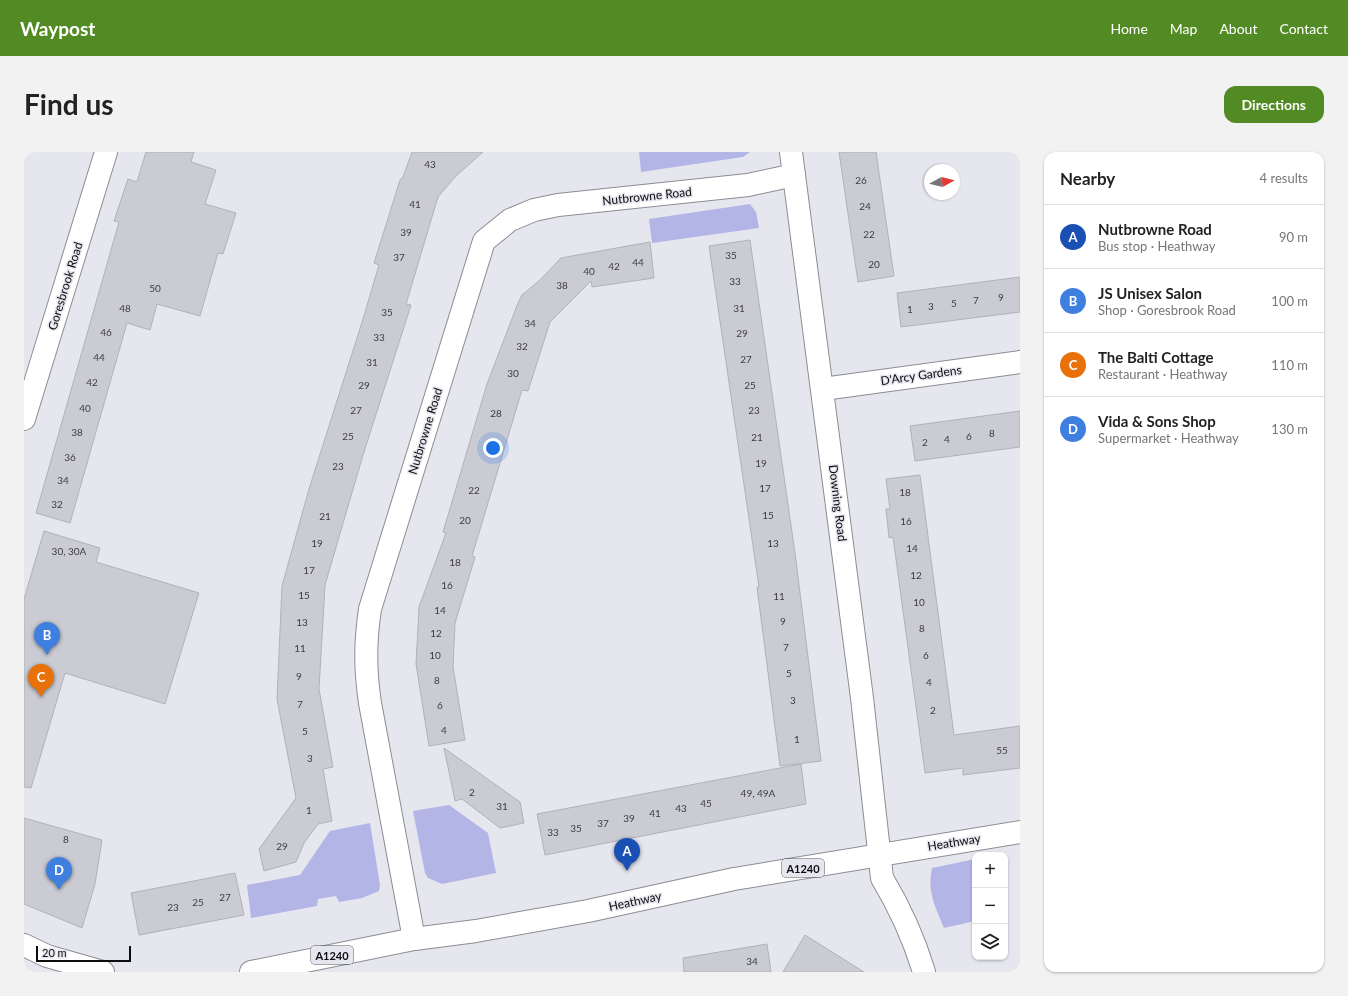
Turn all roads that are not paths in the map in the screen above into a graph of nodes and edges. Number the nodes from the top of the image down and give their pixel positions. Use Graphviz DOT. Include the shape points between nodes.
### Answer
graph roads {
  1 [pos="106,152"];
  2 [pos="791,152"];
  3 [pos="794,174"];
  4 [pos="1020,362"];
  5 [pos="823,389"];
  6 [pos="24,419"];
  7 [pos="1020,832"];
  8 [pos="880,854"];
  9 [pos="414,939"];
  10 [pos="24,945"];
  11 [pos="24,955"];
  12 [pos="47,956"];
  13 [pos="103,972"];
  14 [pos="251,972"];
  15 [pos="924,972"];
  1 -- 6 [label="street, Goresbrook Road"];
  2 -- 3 [label="street, Downing Road"];
  3 -- 5 [label="street, Downing Road"];
  3 -- 9 [label="street, Nutbrowne Road" via="748,185 546,207 510,220 484,241 370,609 365,640 369,695"];
  4 -- 5 [label="street, D'Arcy Gardens"];
  5 -- 8 [label="street, Downing Road"];
  7 -- 8 [label="street, Heathway / A1240"];
  8 -- 9 [label="street, Heathway / A1240" via="734,879 588,911"];
  8 -- 15 [label="street, Downing Road" via="882,878 897,903 916,946"];
  9 -- 14 [label="street, Heathway / A1240"];
  10 -- 12 [label="street"];
  11 -- 12 [label="street"];
  12 -- 13 [label="street"];
}
